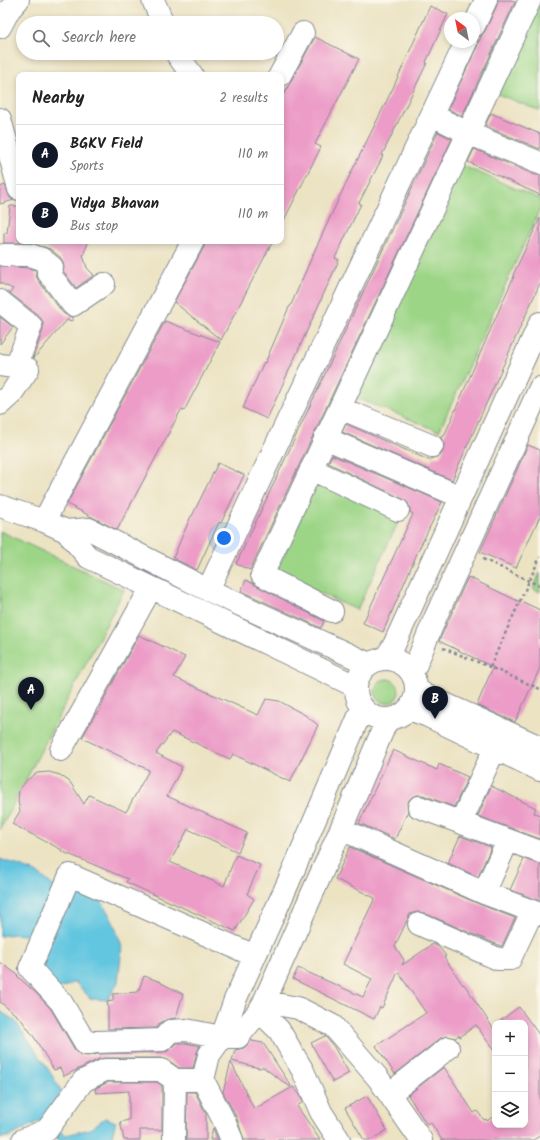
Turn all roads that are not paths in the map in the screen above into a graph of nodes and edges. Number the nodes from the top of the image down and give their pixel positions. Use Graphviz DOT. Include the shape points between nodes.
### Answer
graph roads {
  1 [pos="18,0"];
  2 [pos="153,0"];
  3 [pos="486,0"];
  4 [pos="530,0"];
  5 [pos="480,13"];
  6 [pos="160,16"];
  7 [pos="0,27"];
  8 [pos="303,33"];
  9 [pos="463,48"];
  10 [pos="181,60"];
  11 [pos="190,72"];
  12 [pos="282,72"];
  13 [pos="432,115"];
  14 [pos="0,118"];
  15 [pos="468,133"];
  16 [pos="540,163"];
  17 [pos="16,178"];
  18 [pos="191,244"];
  19 [pos="39,250"];
  20 [pos="4,254"];
  21 [pos="104,284"];
  22 [pos="0,301"];
  23 [pos="540,323"];
  24 [pos="8,366"];
  25 [pos="513,383"];
  26 [pos="539,391"];
  27 [pos="0,404"];
  28 [pos="340,408"];
  29 [pos="325,438"];
  30 [pos="432,446"];
  31 [pos="311,469"];
  32 [pos="461,497"];
  33 [pos="0,506"];
  34 [pos="398,510"];
  35 [pos="44,522"];
  36 [pos="66,531"];
  37 [pos="150,588"];
  38 [pos="208,590"];
  39 [pos="415,599"];
  40 [pos="440,608"];
  41 [pos="332,611"];
  42 [pos="377,662"];
  43 [pos="414,681"];
  44 [pos="355,686"];
  45 [pos="362,709"];
  46 [pos="409,709"];
  47 [pos="387,720"];
  48 [pos="540,747"];
  49 [pos="495,748"];
  50 [pos="61,750"];
  51 [pos="540,770"];
  52 [pos="419,807"];
  53 [pos="461,822"];
  54 [pos="341,829"];
  55 [pos="508,840"];
  56 [pos="540,852"];
  57 [pos="484,893"];
  58 [pos="536,913"];
  59 [pos="418,924"];
  60 [pos="255,956"];
  61 [pos="262,1007"];
  62 [pos="222,1037"];
  63 [pos="448,1048"];
  64 [pos="175,1080"];
  65 [pos="203,1080"];
  66 [pos="397,1088"];
  67 [pos="23,1140"];
  68 [pos="174,1140"];
  69 [pos="232,1140"];
  70 [pos="339,1140"];
  71 [pos="421,1140"];
  1 -- 7 [label="street" via="8,10"];
  2 -- 6 [label="street"];
  3 -- 5 [label="street"];
  4 -- 15 [label="street"];
  8 -- 12 [label="street"];
  9 -- 13 [label="street"];
  10 -- 11 [label="street"];
  13 -- 15 [label="street"];
  13 -- 38 [label="street"];
  14 -- 17 [label="street"];
  15 -- 16 [label="street"];
  15 -- 28 [label="street"];
  18 -- 35 [label="street"];
  19 -- 20 [label="street" via="30,255"];
  19 -- 21 [label="street" via="52,267 48,272 73,305"];
  22 -- 24 [label="street" via="30,326"];
  23 -- 25 [label="street"];
  24 -- 27 [label="street" via="28,369 11,394"];
  25 -- 26 [label="street"];
  25 -- 32 [label="street"];
  26 -- 40 [label="street"];
  28 -- 29 [label="street"];
  28 -- 30 [label="street"];
  29 -- 31 [label="street"];
  29 -- 32 [label="street"];
  31 -- 34 [label="street"];
  31 -- 41 [label="street" via="262,575"];
  32 -- 39 [label="street"];
  33 -- 35 [label="street"];
  35 -- 36 [label="street"];
  36 -- 37 [label="street" via="88,557"];
  36 -- 38 [label="street" via="90,529"];
  37 -- 44 [label="street"];
  37 -- 50 [label="street"];
  38 -- 42 [label="street"];
  39 -- 40 [label="street"];
  39 -- 42 [label="street" via="394,645"];
  40 -- 43 [label="street" via="419,655"];
  42 -- 43 [label="street" via="394,660 402,664"];
  42 -- 44 [label="street" via="359,675"];
  43 -- 46 [label="street" via="413,702"];
  43 -- 48 [label="street" via="425,695"];
  44 -- 45 [label="street"];
  45 -- 47 [label="street" via="371,716"];
  45 -- 60 [label="street"];
  46 -- 47 [label="street" via="403,715"];
  46 -- 49 [label="street"];
  47 -- 54 [label="street"];
  49 -- 51 [label="street"];
  49 -- 53 [label="street"];
  52 -- 53 [label="street"];
  53 -- 55 [label="street"];
  54 -- 57 [label="street"];
  54 -- 61 [label="street"];
  55 -- 56 [label="street"];
  55 -- 57 [label="street"];
  57 -- 58 [label="street"];
  58 -- 59 [label="street" via="510,959 498,959"];
  60 -- 62 [label="street"];
  60 -- 62 [label="street" via="70,875 30,968 61,1002 86,1044 162,1040 170,1031 186,1030"];
  61 -- 62 [label="street" via="238,1037"];
  61 -- 70 [label="street" via="303,1071 322,1112"];
  61 -- 71 [label="street" via="298,1008 333,1026 378,1078"];
  62 -- 65 [label="street" via="209,1055"];
  63 -- 66 [label="street"];
  64 -- 65 [label="street"];
  64 -- 67 [label="street" via="161,1070 105,1070 83,1081 47,1130"];
  64 -- 68 [label="street"];
  65 -- 69 [label="street"];
}
